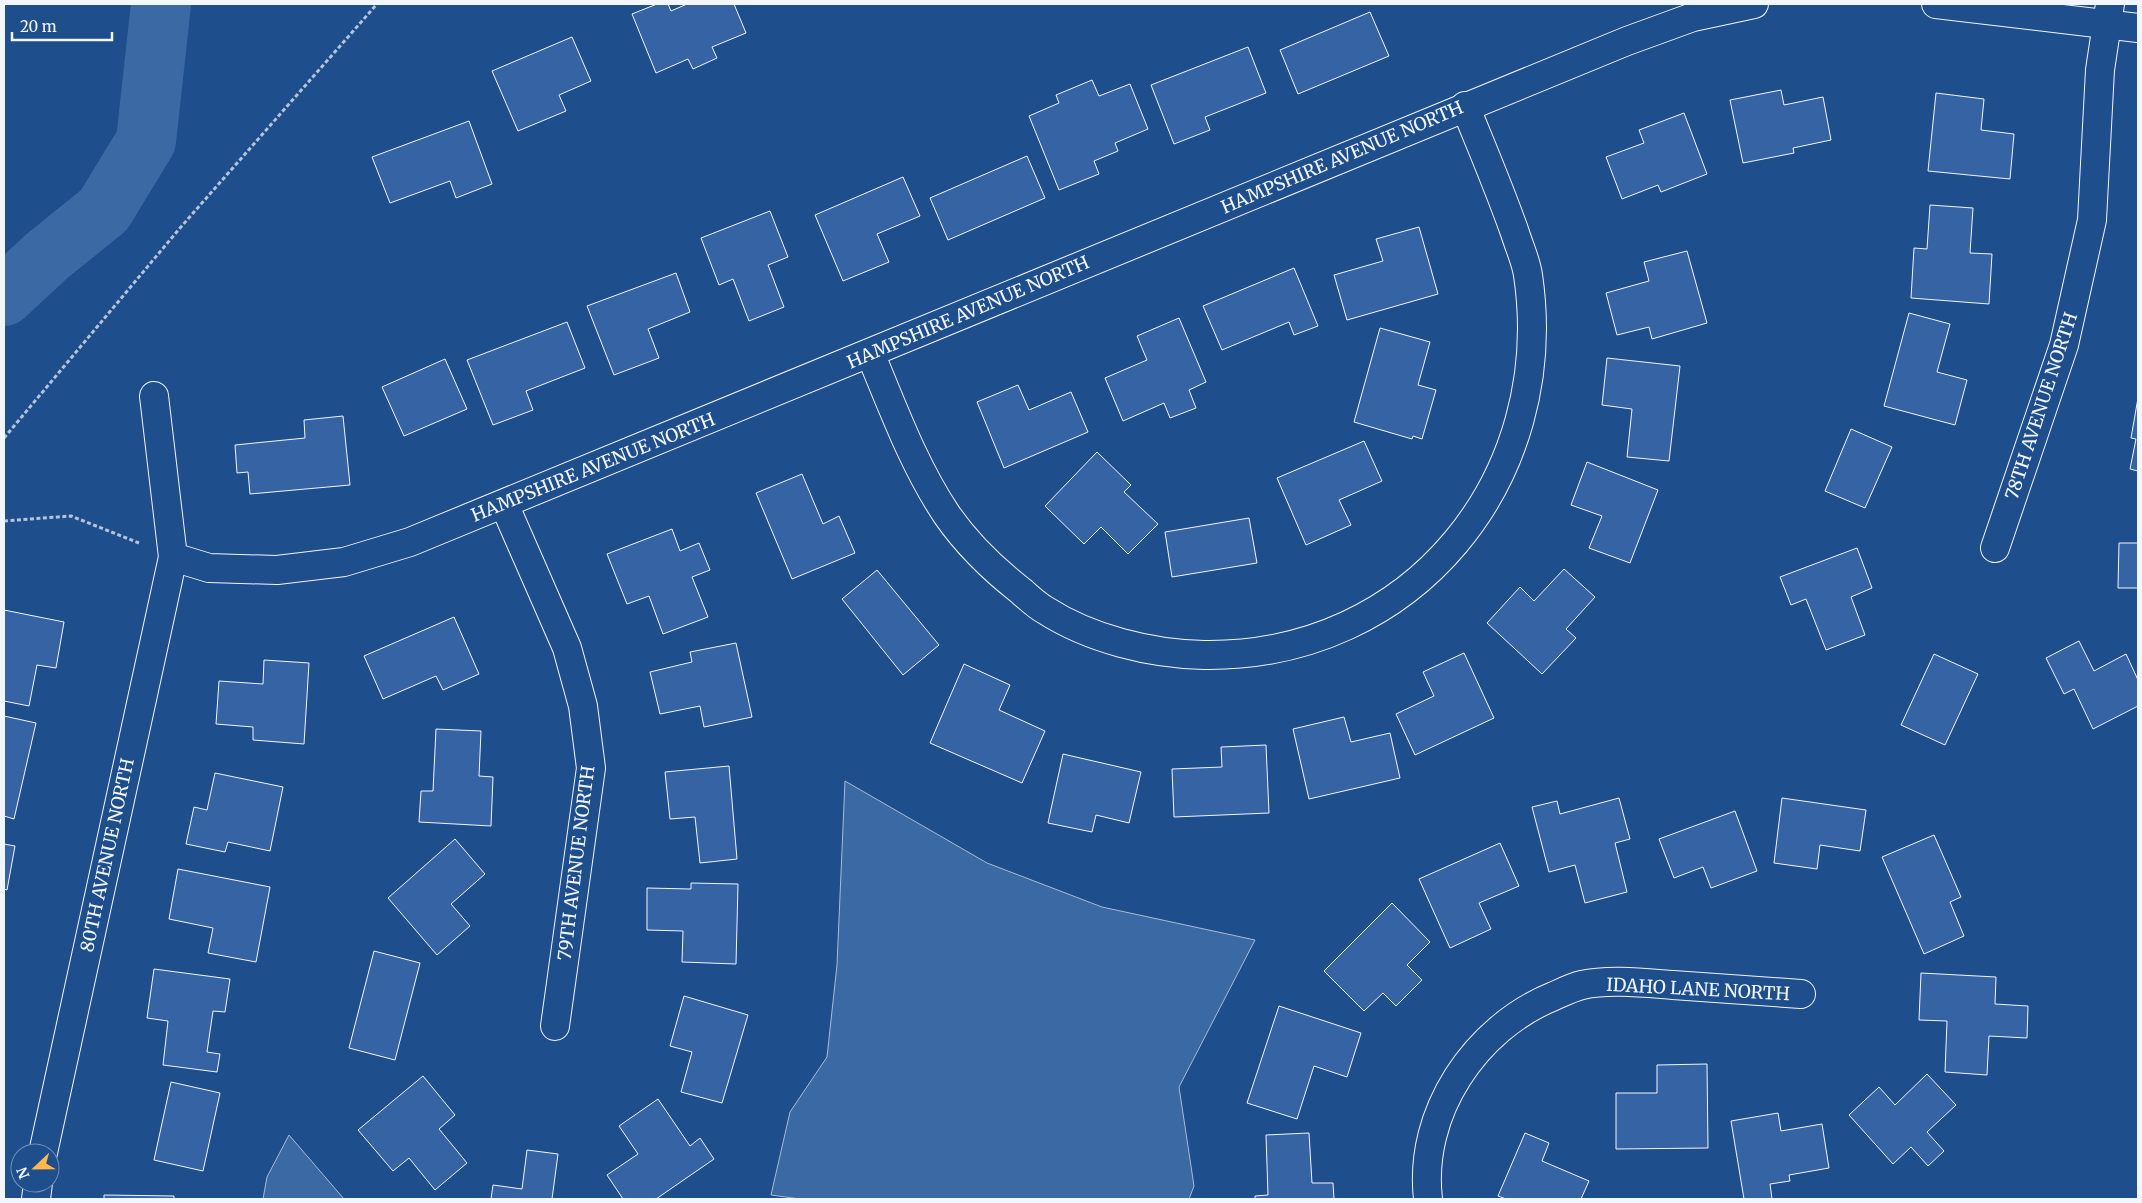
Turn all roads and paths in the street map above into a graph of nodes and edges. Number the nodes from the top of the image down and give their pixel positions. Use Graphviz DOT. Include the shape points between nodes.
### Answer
graph roads {
  1 [pos="377,4"];
  2 [pos="1754,4"];
  3 [pos="1936,4"];
  4 [pos="2108,14"];
  5 [pos="2138,28"];
  6 [pos="1465,106"];
  7 [pos="870,353"];
  8 [pos="154,396"];
  9 [pos="4,438"];
  10 [pos="504,504"];
  11 [pos="4,521"];
  12 [pos="1995,548"];
  13 [pos="173,557"];
  14 [pos="1801,994"];
  15 [pos="555,1026"];
  16 [pos="45,1143"];
  17 [pos="1428,1199"];
  1 -- 9 [label="path" via="180,228"];
  2 -- 6 [label="street, HAMPSHIRE AVENUE NORTH" via="1693,17"];
  3 -- 4 [label="street"];
  4 -- 5 [label="street"];
  4 -- 12 [label="street, 78TH AVENUE NORTH" via="2100,70 2092,220 2064,345"];
  6 -- 7 [label="street, HAMPSHIRE AVENUE NORTH"];
  6 -- 7 [label="street" via="1528,272 1532,339 1525,407 1503,471 1468,527 1422,578 1367,617 1306,642 1240,655 1170,654 1105,638 1045,610 991,567 948,516 915,458"];
  7 -- 10 [label="street, HAMPSHIRE AVENUE NORTH"];
  8 -- 13 [label="street, 80TH AVENUE NORTH"];
  10 -- 13 [label="street, HAMPSHIRE AVENUE NORTH" via="410,542 344,562 277,570 209,568"];
  10 -- 15 [label="street, 79TH AVENUE NORTH" via="567,648 584,706 591,768"];
  11 -- 13 [label="path" via="71,516"];
  13 -- 16 [label="street, 80TH AVENUE NORTH"];
  14 -- 17 [label="street, IDAHO LANE NORTH" via="1636,983 1582,985 1531,1005 1487,1040 1454,1082 1432,1130 1426,1184"];
}
